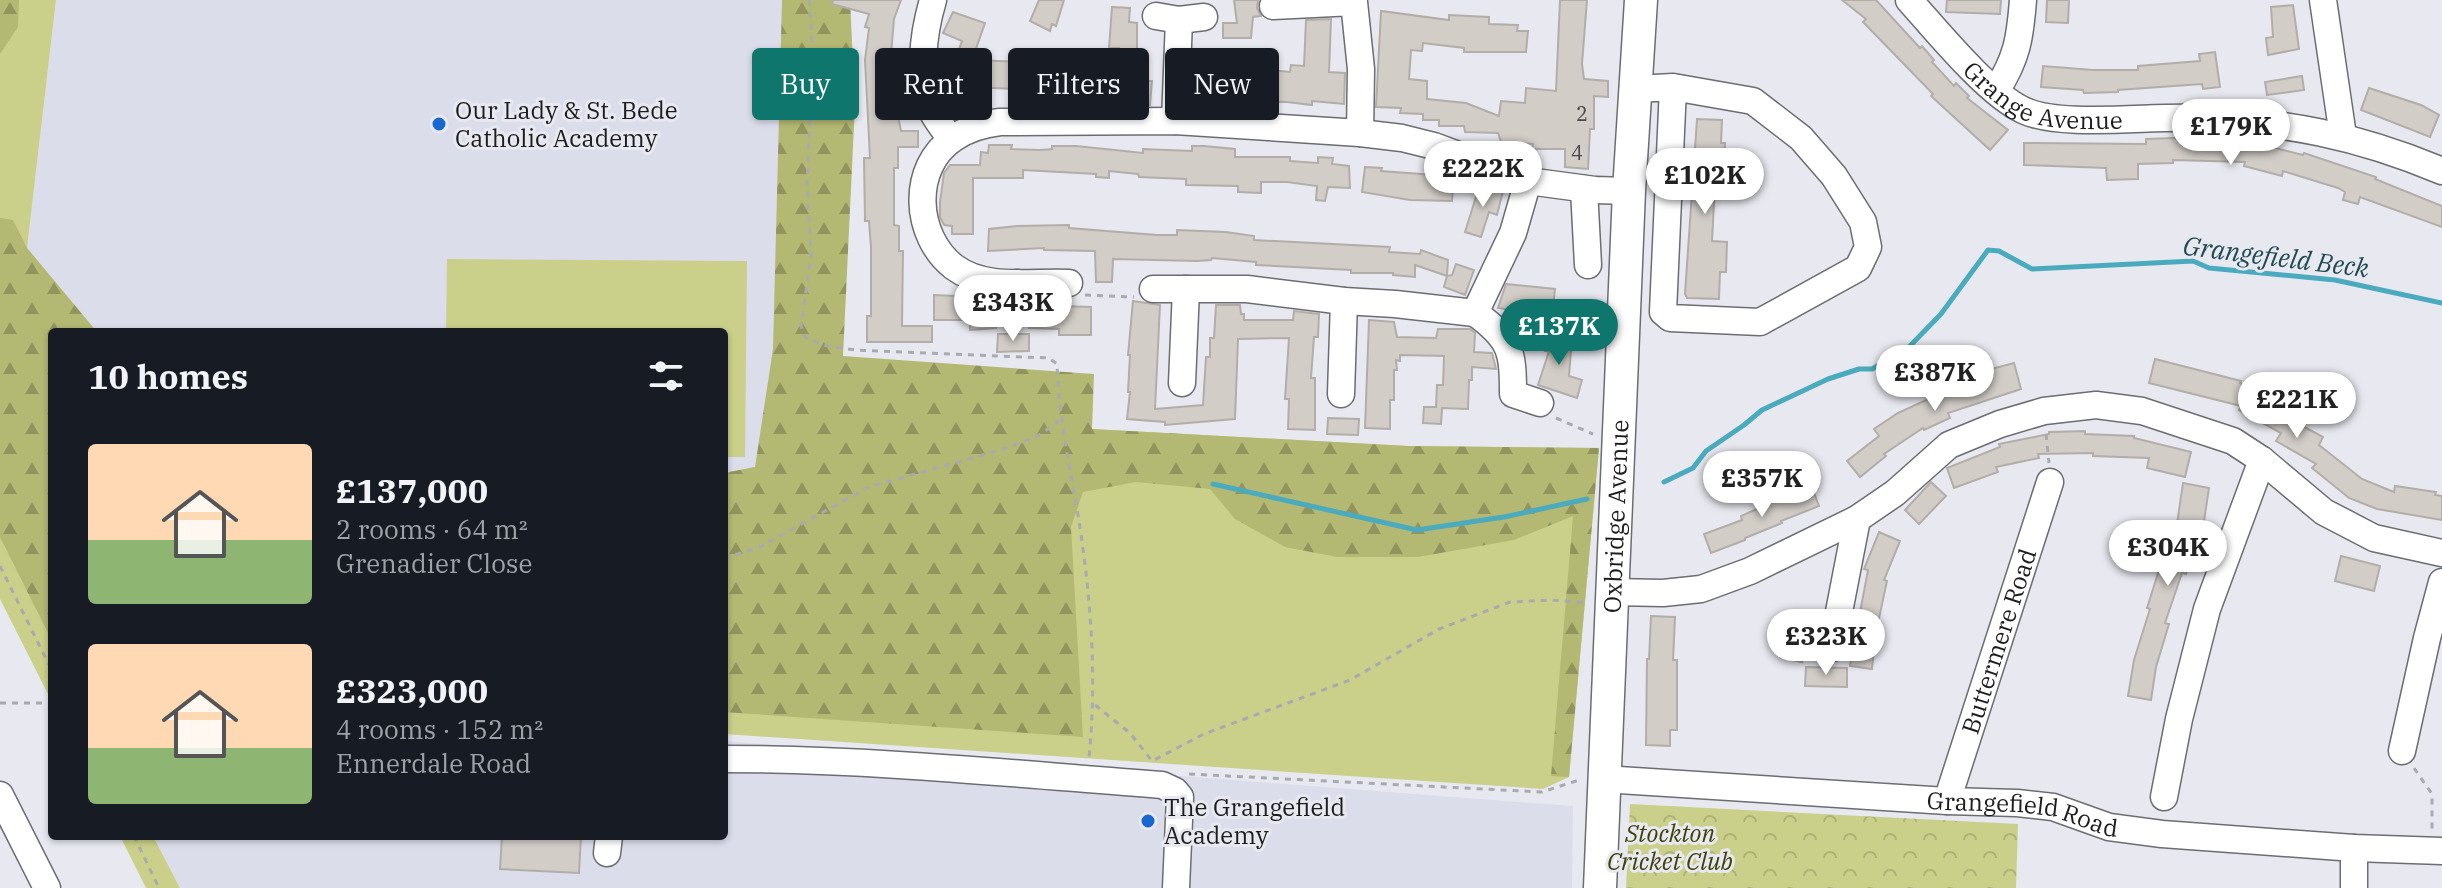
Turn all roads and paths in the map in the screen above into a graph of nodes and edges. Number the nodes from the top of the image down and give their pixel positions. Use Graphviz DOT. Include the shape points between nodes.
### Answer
graph roads {
  1 [pos="809,0"];
  2 [pos="933,0"];
  3 [pos="1641,0"];
  4 [pos="1909,0"];
  5 [pos="2023,0"];
  6 [pos="2323,0"];
  7 [pos="1362,1"];
  8 [pos="1273,6"];
  9 [pos="1180,18"];
  10 [pos="1673,87"];
  11 [pos="1636,89"];
  12 [pos="1996,91"];
  13 [pos="1175,121"];
  14 [pos="1360,133"];
  15 [pos="2343,136"];
  16 [pos="951,139"];
  17 [pos="2442,171"];
  18 [pos="1528,181"];
  19 [pos="1584,189"];
  20 [pos="1629,191"];
  21 [pos="1588,265"];
  22 [pos="1017,283"];
  23 [pos="1072,288"];
  24 [pos="1186,289"];
  25 [pos="1149,293"];
  26 [pos="1344,301"];
  27 [pos="1475,313"];
  28 [pos="1015,314"];
  29 [pos="1182,383"];
  30 [pos="1341,394"];
  31 [pos="1540,403"];
  32 [pos="2044,411"];
  33 [pos="1060,420"];
  34 [pos="1619,442"];
  35 [pos="2262,460"];
  36 [pos="2050,482"];
  37 [pos="1857,519"];
  38 [pos="2442,553"];
  39 [pos="728,557"];
  40 [pos="0,566"];
  41 [pos="2442,582"];
  42 [pos="1601,598"];
  43 [pos="1832,648"];
  44 [pos="48,663"];
  45 [pos="0,703"];
  46 [pos="48,703"];
  47 [pos="1095,705"];
  48 [pos="2402,751"];
  49 [pos="1089,757"];
  50 [pos="728,759"];
  51 [pos="1603,779"];
  52 [pos="0,795"];
  53 [pos="2164,797"];
  54 [pos="1947,801"];
  55 [pos="136,840"];
  56 [pos="2354,848"];
  57 [pos="2437,850"];
  58 [pos="47,888"];
  59 [pos="159,888"];
  60 [pos="1176,888"];
  61 [pos="1600,888"];
  62 [pos="2354,888"];
  1 -- 33 [label="path" via="811,256 801,326 805,337 855,350 1049,358 1057,364"];
  2 -- 16 [label="street" via="924,41 926,91"];
  3 -- 11 [label="main road, Oxbridge Avenue"];
  4 -- 12 [label="street, Grange Avenue"];
  5 -- 12 [label="street" via="2020,43"];
  6 -- 15 [label="street"];
  7 -- 8 [label="street"];
  7 -- 14 [label="street"];
  9 -- 13 [label="street"];
  10 -- 10 [label="street" via="1753,101 1801,138 1863,222 1868,247 1858,268 1760,322 1670,318 1663,312"];
  10 -- 11 [label="street"];
  11 -- 20 [label="main road, Oxbridge Avenue"];
  12 -- 15 [label="street, Grange Avenue" via="2021,110 2046,119 2271,122"];
  13 -- 14 [label="street"];
  13 -- 16 [label="street" via="1000,122 973,127"];
  14 -- 18 [label="street" via="1434,146"];
  15 -- 17 [label="street, Grange Avenue"];
  16 -- 22 [label="street" via="933,159 924,184 927,232 955,268 983,280"];
  18 -- 19 [label="street"];
  18 -- 27 [label="street" via="1513,233"];
  19 -- 20 [label="street"];
  19 -- 21 [label="street"];
  20 -- 34 [label="main road, Oxbridge Avenue"];
  22 -- 23 [label="street"];
  22 -- 28 [label="street"];
  23 -- 25 [label="path"];
  24 -- 25 [label="street"];
  24 -- 26 [label="street" via="1247,289"];
  24 -- 29 [label="street"];
  26 -- 27 [label="street"];
  26 -- 30 [label="street"];
  27 -- 31 [label="street" via="1507,343 1513,366 1502,396"];
  31 -- 34 [label="path" via="1547,414"];
  32 -- 35 [label="street" via="2096,405 2142,411 2233,441"];
  32 -- 36 [label="path"];
  32 -- 37 [label="street" via="1949,445"];
  33 -- 39 [label="path" via="1036,437 997,451 869,487 758,548"];
  33 -- 47 [label="path" via="1079,522"];
  34 -- 42 [label="main road, Oxbridge Avenue"];
  35 -- 38 [label="street" via="2324,512 2374,538"];
  35 -- 53 [label="street" via="2207,609"];
  36 -- 54 [label="street, Buttermere Road"];
  37 -- 42 [label="street" via="1701,589"];
  37 -- 43 [label="street"];
  40 -- 44 [label="path"];
  41 -- 48 [label="street"];
  42 -- 47 [label="path" via="1510,602 1439,629 1350,680 1204,734 1152,761 1130,733"];
  42 -- 51 [label="main road, Oxbridge Avenue"];
  45 -- 46 [label="path"];
  47 -- 49 [label="path"];
  48 -- 57 [label="path" via="2432,794"];
  50 -- 60 [label="street" via="1179,782"];
  51 -- 54 [label="street, Grangefield Road"];
  51 -- 61 [label="main road, Oxbridge Avenue"];
  52 -- 58 [label="street"];
  54 -- 56 [label="street, Grangefield Road" via="2053,807 2109,827 2162,834"];
  55 -- 59 [label="path"];
  56 -- 57 [label="street, Grangefield Road"];
  56 -- 62 [label="street"];
}
